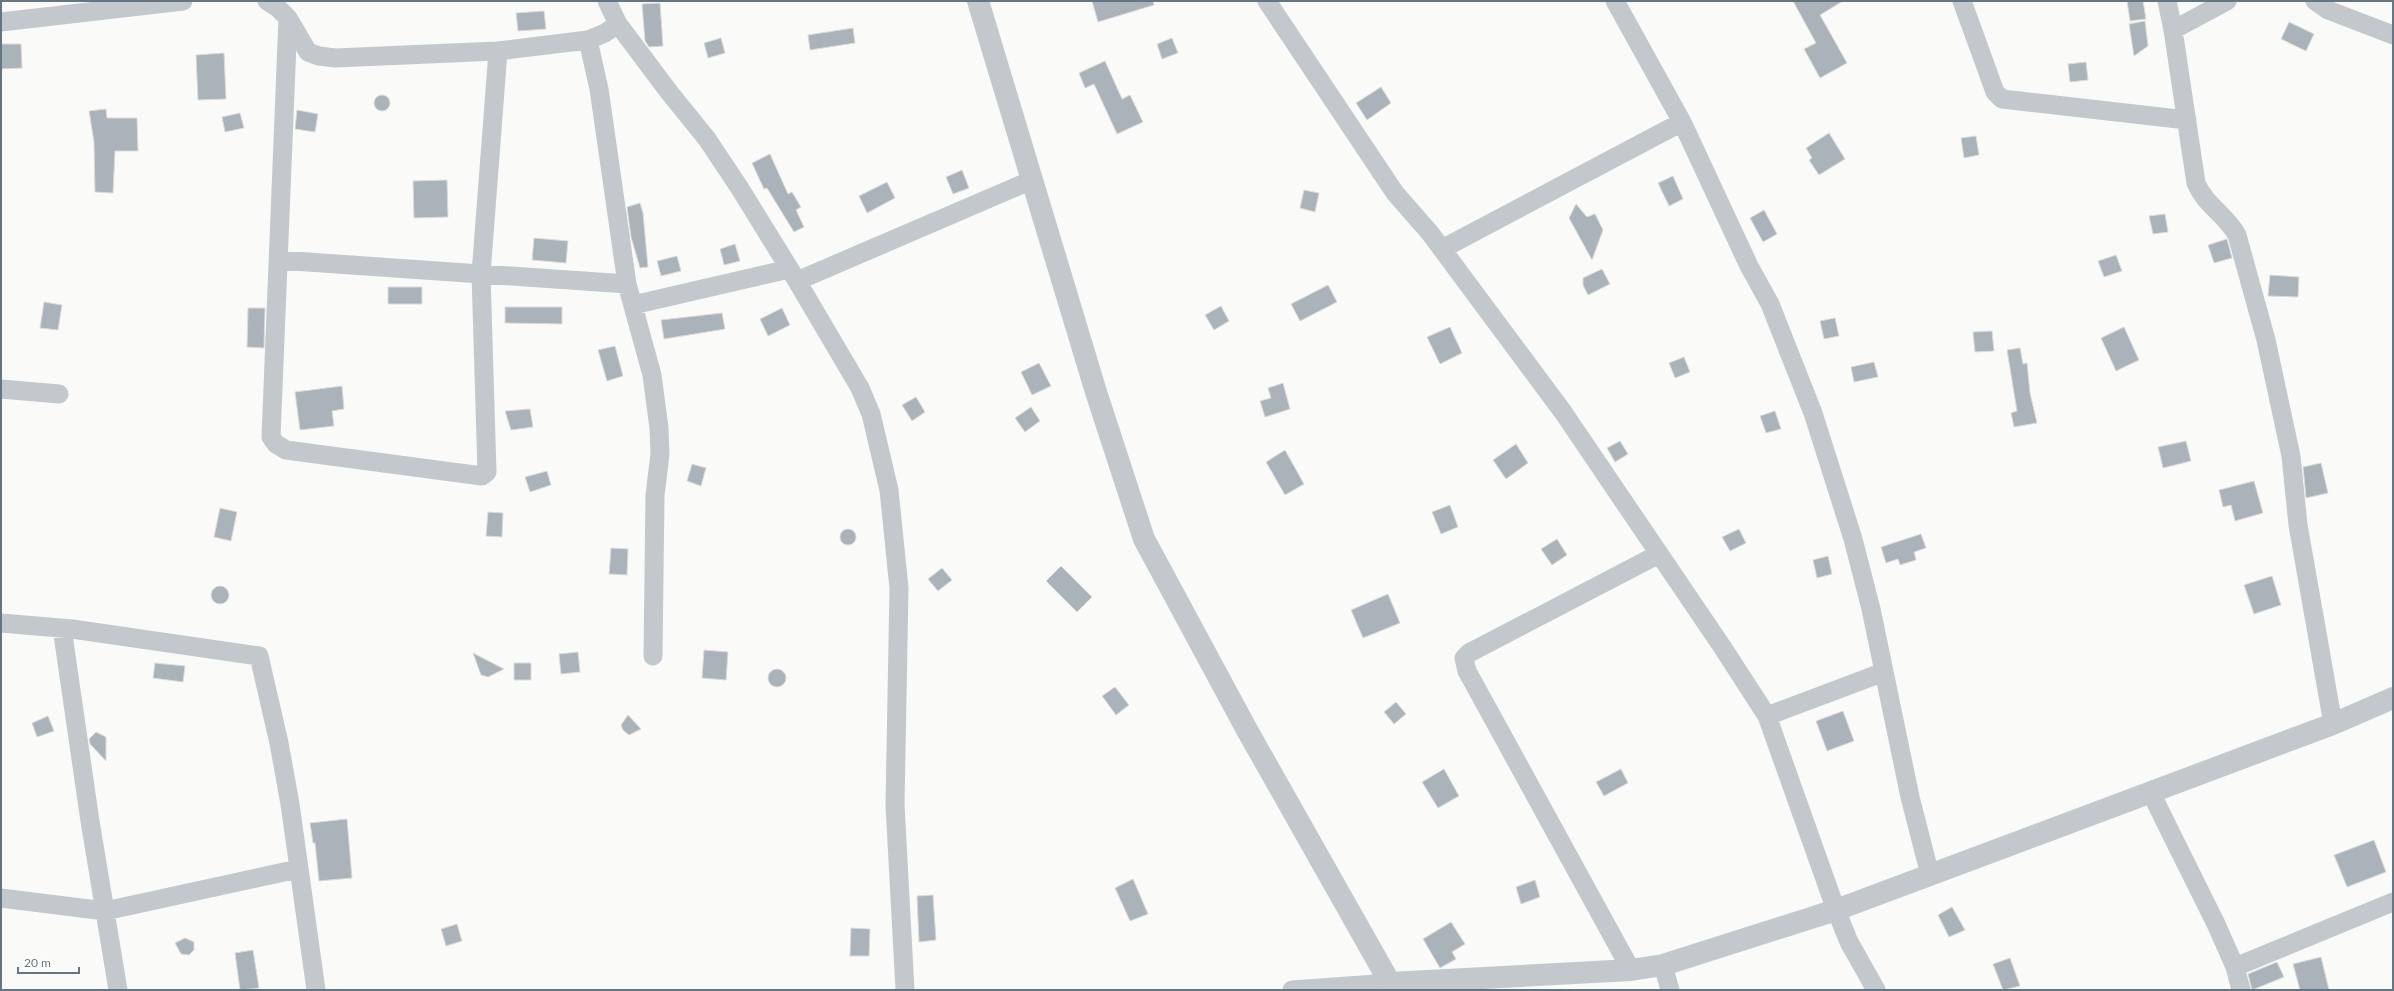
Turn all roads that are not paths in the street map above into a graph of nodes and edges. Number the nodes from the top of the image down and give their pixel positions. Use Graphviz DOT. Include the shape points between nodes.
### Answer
graph roads {
  1 [pos="183,1"];
  2 [pos="267,1"];
  3 [pos="607,1"];
  4 [pos="978,1"];
  5 [pos="1267,1"];
  6 [pos="1615,1"];
  7 [pos="1962,1"];
  8 [pos="2167,1"];
  9 [pos="2227,1"];
  10 [pos="2315,1"];
  11 [pos="71,8"];
  12 [pos="288,18"];
  13 [pos="1,22"];
  14 [pos="618,24"];
  15 [pos="2173,30"];
  16 [pos="2393,35"];
  17 [pos="588,40"];
  18 [pos="498,51"];
  19 [pos="2187,120"];
  20 [pos="1682,122"];
  21 [pos="1032,180"];
  22 [pos="1442,249"];
  23 [pos="279,260"];
  24 [pos="481,274"];
  25 [pos="793,275"];
  26 [pos="627,284"];
  27 [pos="633,305"];
  28 [pos="1,389"];
  29 [pos="59,394"];
  30 [pos="1659,554"];
  31 [pos="1,623"];
  32 [pos="62,628"];
  33 [pos="653,656"];
  34 [pos="1884,672"];
  35 [pos="2393,698"];
  36 [pos="1767,716"];
  37 [pos="2333,724"];
  38 [pos="2150,792"];
  39 [pos="298,869"];
  40 [pos="1930,875"];
  41 [pos="1,898"];
  42 [pos="2393,902"];
  43 [pos="1836,910"];
  44 [pos="105,911"];
  45 [pos="1663,965"];
  46 [pos="2235,967"];
  47 [pos="1631,970"];
  48 [pos="1390,982"];
  49 [pos="118,990"];
  50 [pos="316,990"];
  51 [pos="905,990"];
  52 [pos="1292,990"];
  53 [pos="1670,990"];
  54 [pos="1876,990"];
  55 [pos="2241,990"];
  1 -- 11 [label="street"];
  2 -- 12 [label="street"];
  3 -- 14 [label="street"];
  4 -- 21 [label="street"];
  5 -- 22 [label="street" via="1395,193"];
  6 -- 20 [label="street"];
  7 -- 19 [label="street" via="1995,92 2002,99"];
  8 -- 15 [label="street"];
  9 -- 15 [label="street"];
  10 -- 16 [label="street" via="2328,10"];
  11 -- 13 [label="street"];
  12 -- 18 [label="street" via="308,52 319,56 342,58"];
  12 -- 23 [label="street"];
  14 -- 17 [label="street"];
  14 -- 25 [label="street" via="708,139"];
  15 -- 19 [label="street"];
  17 -- 18 [label="street"];
  17 -- 26 [label="street" via="599,89"];
  18 -- 24 [label="street"];
  19 -- 37 [label="street" via="2196,183 2201,195 2232,226 2237,235 2266,340 2291,456 2298,525"];
  20 -- 22 [label="street"];
  20 -- 34 [label="street" via="1770,304 1813,413 1853,539"];
  21 -- 25 [label="street"];
  21 -- 48 [label="street" via="1130,502 1144,539 1247,730"];
  22 -- 30 [label="street" via="1563,412"];
  23 -- 24 [label="street"];
  23 -- 24 [label="street" via="272,437 276,444 286,450 482,476 486,475 488,467"];
  24 -- 26 [label="street"];
  25 -- 27 [label="street"];
  25 -- 51 [label="street" via="860,388 872,414 889,490 899,588 895,805"];
  26 -- 27 [label="street"];
  27 -- 33 [label="street" via="652,375 659,428 660,454 655,495"];
  28 -- 29 [label="street"];
  30 -- 36 [label="street"];
  30 -- 47 [label="street" via="1469,653 1464,658 1467,671"];
  31 -- 32 [label="street"];
  32 -- 39 [label="street" via="259,656 281,750"];
  32 -- 44 [label="street"];
  34 -- 36 [label="street"];
  34 -- 40 [label="street" via="1910,797"];
  35 -- 37 [label="street"];
  36 -- 43 [label="street"];
  37 -- 38 [label="street"];
  38 -- 40 [label="street"];
  38 -- 46 [label="street"];
  39 -- 44 [label="street"];
  39 -- 50 [label="street"];
  40 -- 43 [label="street"];
  41 -- 44 [label="street"];
  42 -- 46 [label="street"];
  43 -- 45 [label="street"];
  43 -- 54 [label="street" via="1849,942"];
  44 -- 49 [label="street"];
  45 -- 47 [label="street"];
  45 -- 53 [label="street"];
  46 -- 55 [label="street"];
  47 -- 48 [label="street"];
  48 -- 52 [label="street"];
}
